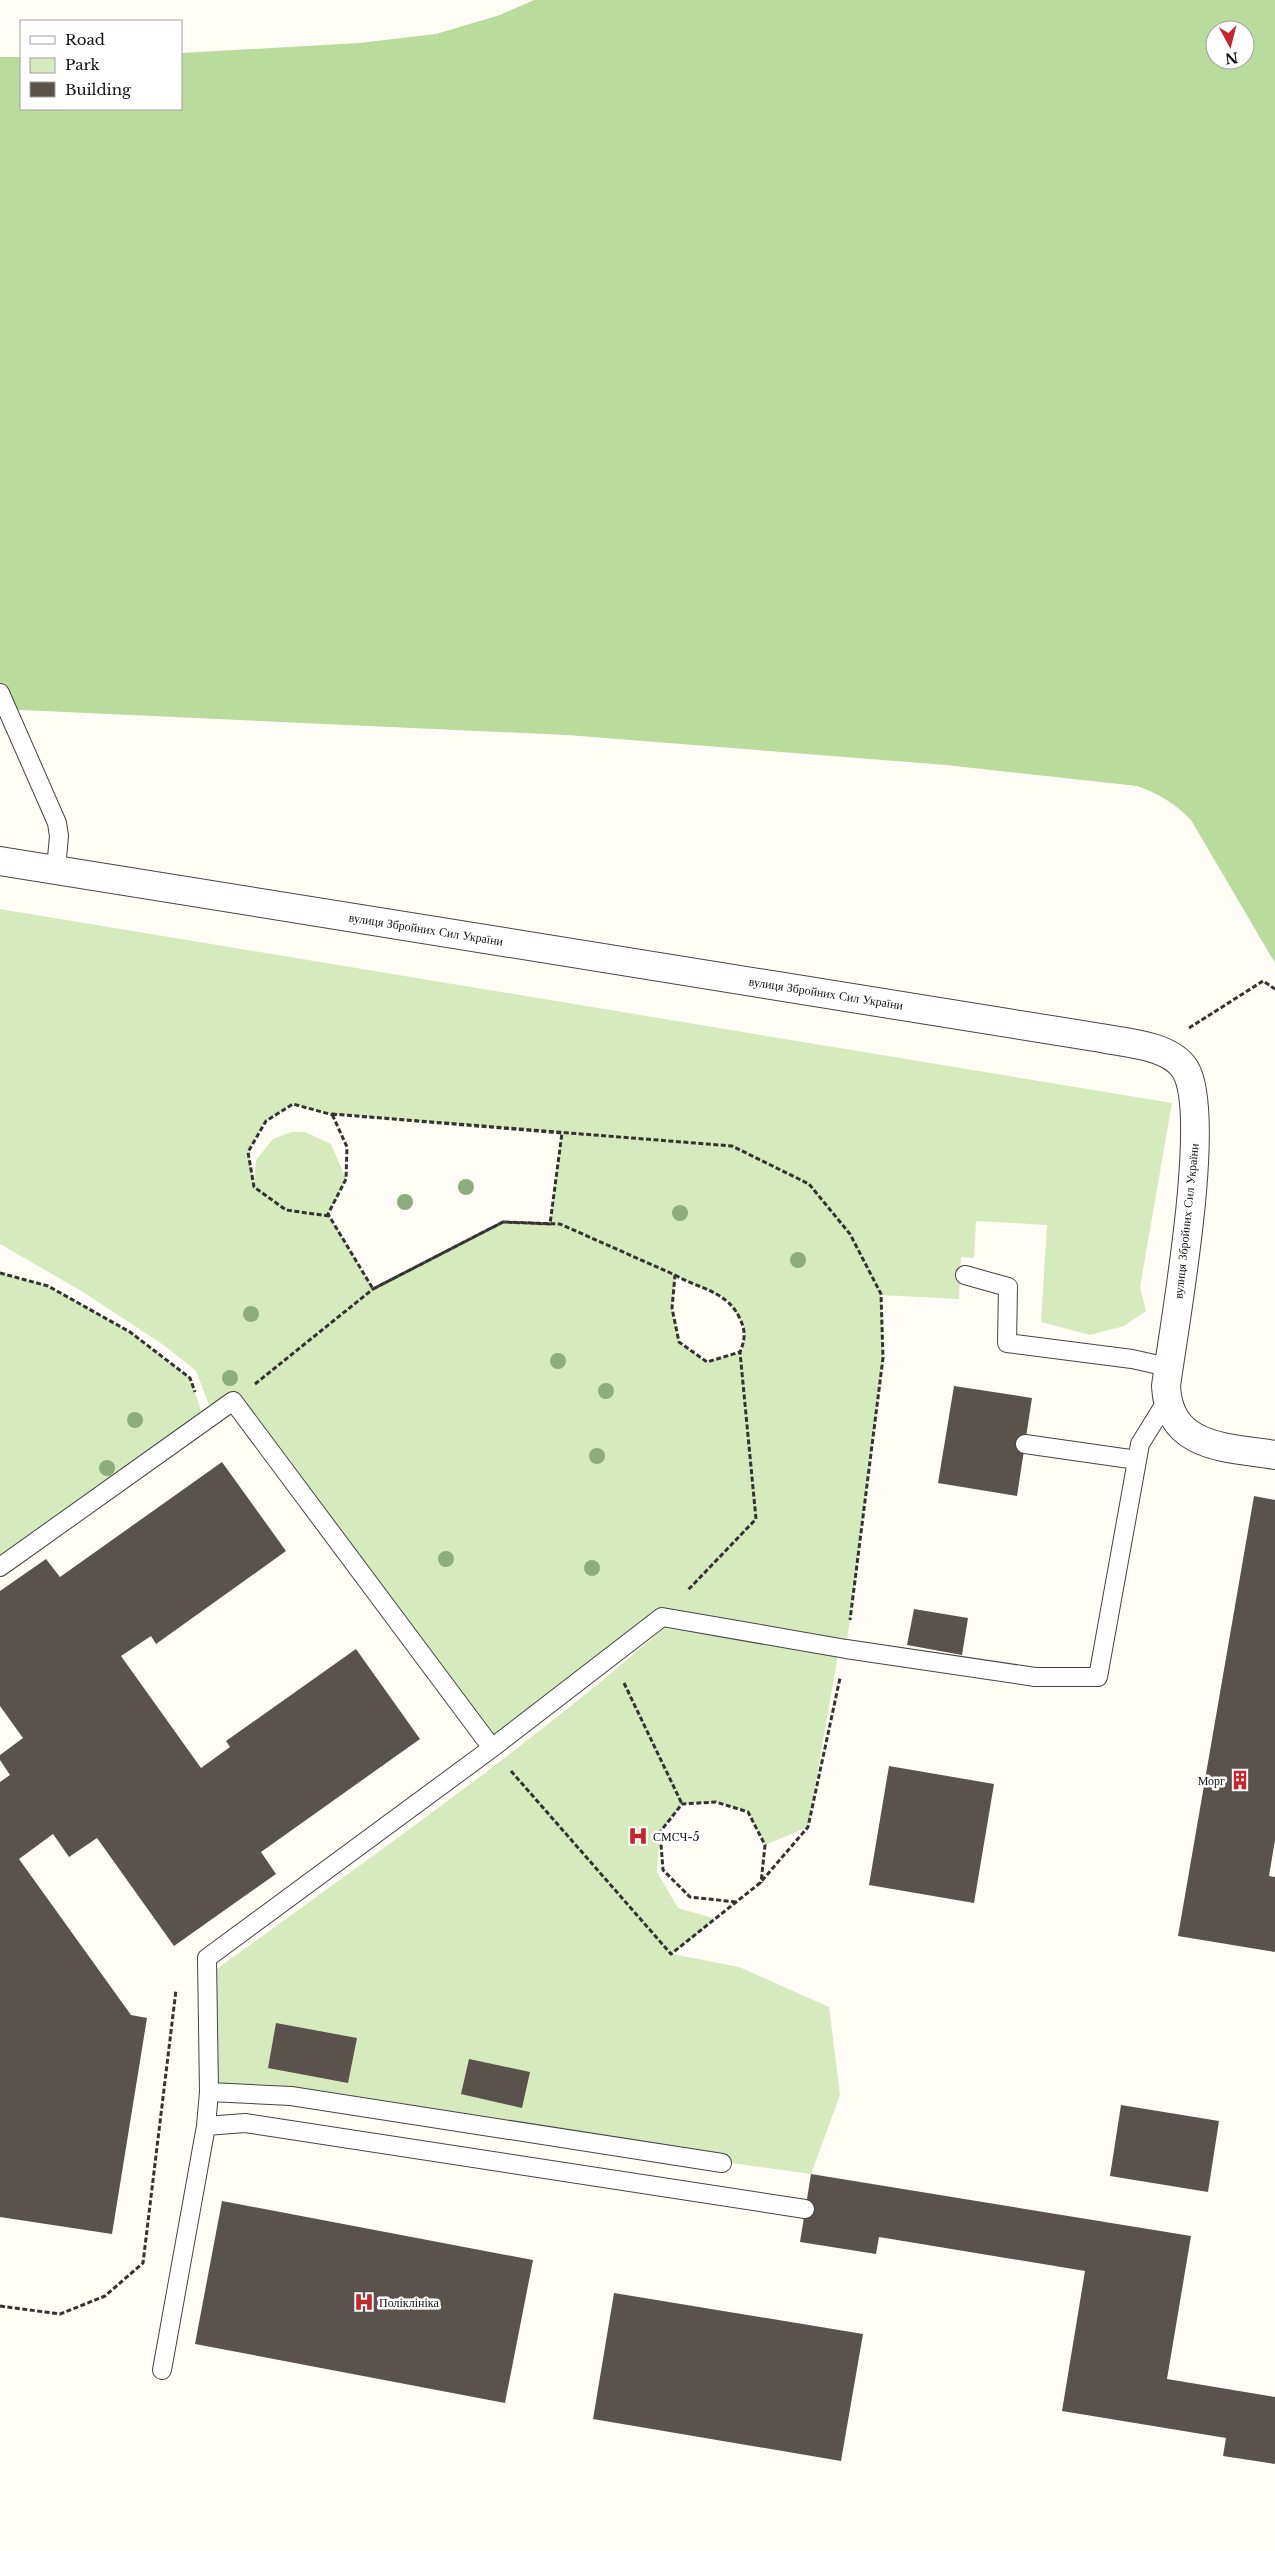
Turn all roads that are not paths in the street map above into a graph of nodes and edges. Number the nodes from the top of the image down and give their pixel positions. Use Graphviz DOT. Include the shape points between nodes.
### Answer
graph roads {
  1 [pos="0,693"];
  2 [pos="0,861"];
  3 [pos="56,869"];
  4 [pos="965,1275"];
  5 [pos="1168,1367"];
  6 [pos="1166,1402"];
  7 [pos="1025,1444"];
  8 [pos="1275,1455"];
  9 [pos="1137,1460"];
  10 [pos="0,1567"];
  11 [pos="492,1748"];
  12 [pos="209,2092"];
  13 [pos="206,2126"];
  14 [pos="722,2163"];
  15 [pos="805,2209"];
  16 [pos="162,2370"];
  1 -- 3 [label="lane" via="57,823"];
  2 -- 3 [label="street, вулиця Збройних Сил України"];
  3 -- 5 [label="street, вулиця Збройних Сил України" via="1101,1038 1155,1049 1172,1056 1184,1067 1191,1082 1194,1103 1193,1178"];
  4 -- 5 [label="lane" via="1008,1287 1007,1343 1132,1359"];
  5 -- 6 [label="street, вулиця Збройних Сил України"];
  6 -- 8 [label="street" via="1182,1431 1199,1440"];
  6 -- 9 [label="lane" via="1140,1444"];
  7 -- 9 [label="lane"];
  9 -- 11 [label="lane" via="1098,1677 1035,1677 662,1617"];
  10 -- 11 [label="lane" via="233,1401"];
  11 -- 12 [label="lane" via="207,1958"];
  12 -- 13 [label="lane"];
  12 -- 14 [label="lane" via="291,2096"];
  13 -- 15 [label="lane" via="245,2123"];
  13 -- 16 [label="lane"];
}
